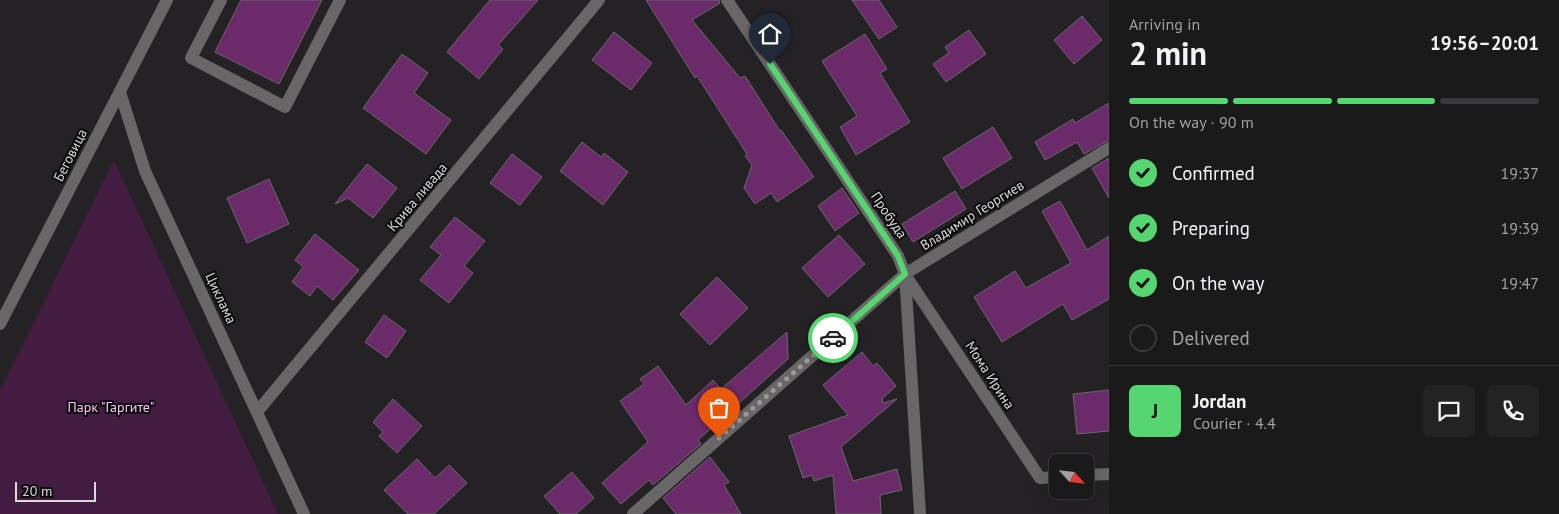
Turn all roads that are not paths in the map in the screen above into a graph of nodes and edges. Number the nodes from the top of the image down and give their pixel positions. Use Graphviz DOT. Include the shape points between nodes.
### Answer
graph roads {
  1 [pos="167,0"];
  2 [pos="221,0"];
  3 [pos="340,0"];
  4 [pos="600,0"];
  5 [pos="727,0"];
  6 [pos="120,92"];
  7 [pos="1109,148"];
  8 [pos="905,274"];
  9 [pos="4,307"];
  10 [pos="0,324"];
  11 [pos="257,412"];
  12 [pos="1109,474"];
  13 [pos="1094,475"];
  14 [pos="1049,478"];
  15 [pos="304,514"];
  16 [pos="633,514"];
  17 [pos="920,514"];
  1 -- 6 [label="street, Беговица"];
  2 -- 3 [label="street" via="191,58 285,107"];
  4 -- 11 [label="street, Крива ливада"];
  5 -- 8 [label="street, Пробуда" via="898,256"];
  6 -- 9 [label="street, Беговица"];
  6 -- 11 [label="street, Циклама" via="145,171"];
  7 -- 8 [label="street, Владимир Георгиев"];
  8 -- 14 [label="street, Мома Ирина" via="1040,478"];
  8 -- 16 [label="street, Владимир Георгиев"];
  8 -- 17 [label="street, Пробуда"];
  9 -- 10 [label="street, Беговица"];
  11 -- 15 [label="street, Циклама"];
  12 -- 13 [label="street"];
}
